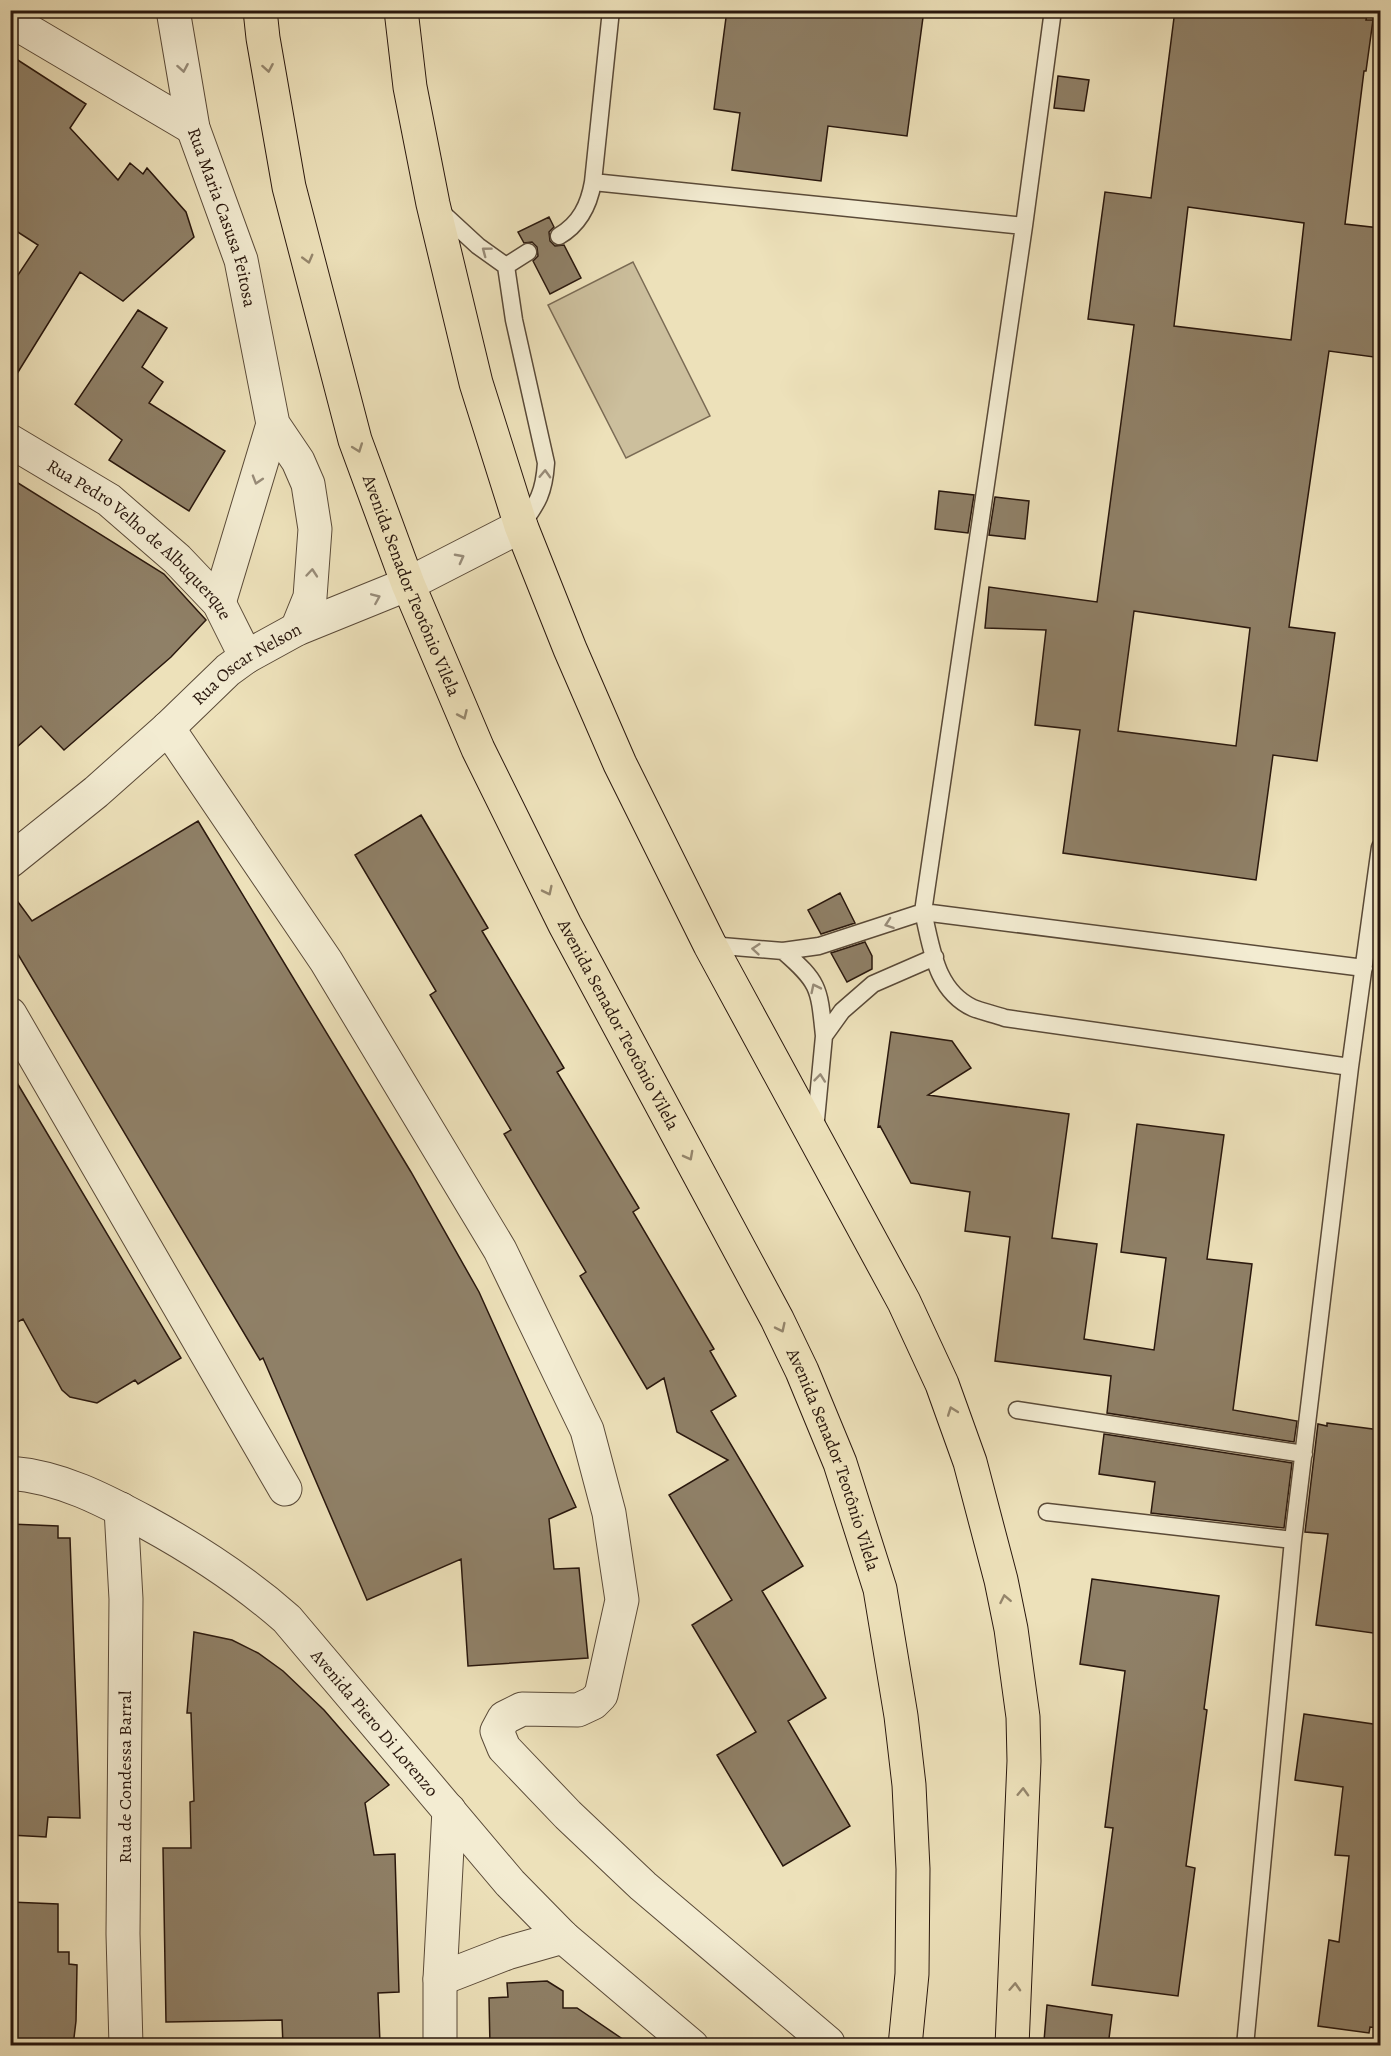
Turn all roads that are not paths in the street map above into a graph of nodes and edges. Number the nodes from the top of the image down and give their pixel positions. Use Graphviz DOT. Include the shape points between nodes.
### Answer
graph roads {
  1 [pos="173,10"];
  2 [pos="260,10"];
  3 [pos="401,10"];
  4 [pos="611,10"];
  5 [pos="1053,10"];
  6 [pos="10,20"];
  7 [pos="193,129"];
  8 [pos="593,182"];
  9 [pos="433,204"];
  10 [pos="1024,226"];
  11 [pos="559,236"];
  12 [pos="528,252"];
  13 [pos="506,266"];
  14 [pos="273,424"];
  15 [pos="10,441"];
  16 [pos="521,526"];
  17 [pos="408,584"];
  18 [pos="219,603"];
  19 [pos="297,629"];
  20 [pos="246,657"];
  21 [pos="168,728"];
  22 [pos="1380,847"];
  23 [pos="10,861"];
  24 [pos="923,912"];
  25 [pos="710,945"];
  26 [pos="783,951"];
  27 [pos="935,957"];
  28 [pos="1364,968"];
  29 [pos="10,1014"];
  30 [pos="824,1036"];
  31 [pos="1350,1067"];
  32 [pos="814,1137"];
  33 [pos="1017,1410"];
  34 [pos="1304,1454"];
  35 [pos="10,1473"];
  36 [pos="285,1489"];
  37 [pos="121,1509"];
  38 [pos="1047,1512"];
  39 [pos="1293,1540"];
  40 [pos="449,1810"];
  41 [pos="563,1937"];
  42 [pos="440,1979"];
  43 [pos="828,2043"];
  44 [pos="126,2046"];
  45 [pos="440,2046"];
  46 [pos="692,2046"];
  47 [pos="905,2046"];
  48 [pos="1012,2046"];
  49 [pos="1245,2046"];
  1 -- 7 [label="street, Rua Maria Casusa Feitosa, one-way"];
  2 -- 17 [label="main road, Avenida Senador Teotônio Vilela, one-way" via="295,210 355,440"];
  3 -- 9 [label="main road" via="410,87"];
  4 -- 8 [label="lane"];
  5 -- 10 [label="lane"];
  6 -- 7 [label="street"];
  7 -- 14 [label="street, Rua Maria Casusa Feitosa" via="241,260"];
  8 -- 10 [label="lane"];
  8 -- 11 [label="lane" via="586,209 571,229"];
  13 -- 9 [label="lane, one-way"];
  9 -- 16 [label="main road" via="476,383"];
  10 -- 24 [label="lane"];
  12 -- 13 [label="lane"];
  16 -- 13 [label="lane, one-way" via="545,485 546,463"];
  14 -- 18 [label="street, Rua Maria Casusa Feitosa, one-way"];
  19 -- 14 [label="street, Rua Maria Casusa Feitosa, one-way" via="310,597 315,529 308,484"];
  15 -- 18 [label="street, Rua Pedro Velho de Albuquerque" via="109,500 177,559"];
  17 -- 16 [label="street, Rua Oscar Nelson, one-way"];
  16 -- 25 [label="main road" via="620,765"];
  19 -- 17 [label="street, Rua Oscar Nelson, one-way"];
  17 -- 47 [label="main road, Avenida Senador Teotônio Vilela, one-way" via="483,759 565,925 777,1319 840,1463 880,1589 909,1785 912,1974"];
  18 -- 20 [label="street, Rua Pedro Velho de Albuquerque"];
  19 -- 20 [label="street, Rua Oscar Nelson"];
  20 -- 21 [label="street, Rua Oscar Nelson" via="228,669"];
  21 -- 23 [label="street, Rua Oscar Nelson"];
  21 -- 43 [label="street" via="326,961 500,1250 587,1430 609,1514 622,1600 601,1695 578,1710 522,1709 504,1718 497,1731 504,1748 643,1886"];
  22 -- 28 [label="lane"];
  24 -- 26 [label="lane, one-way" via="819,946"];
  24 -- 27 [label="lane"];
  24 -- 28 [label="lane"];
  26 -- 25 [label="lane, one-way"];
  25 -- 32 [label="main road"];
  30 -- 26 [label="lane, one-way" via="820,996 813,981"];
  27 -- 30 [label="lane" via="873,984 842,1011"];
  27 -- 31 [label="lane" via="944,984 957,997 973,1008 1005,1018"];
  28 -- 31 [label="lane"];
  29 -- 36 [label="street"];
  32 -- 30 [label="lane, one-way"];
  31 -- 34 [label="lane"];
  48 -- 32 [label="main road, one-way" via="1023,1717 1001,1580 970,1462 942,1384 904,1302"];
  33 -- 34 [label="lane"];
  34 -- 39 [label="lane"];
  35 -- 37 [label="street, Avenida Piero Di Lorenzo" via="36,1475"];
  37 -- 40 [label="street, Avenida Piero Di Lorenzo" via="233,1574 287,1619"];
  37 -- 44 [label="street, Rua de Condessa Barral" via="126,1599"];
  38 -- 39 [label="lane"];
  39 -- 49 [label="lane"];
  40 -- 41 [label="street, Avenida Piero Di Lorenzo" via="510,1883"];
  40 -- 42 [label="street"];
  41 -- 42 [label="street"];
  41 -- 46 [label="street, Avenida Piero Di Lorenzo"];
  42 -- 45 [label="street"];
}
